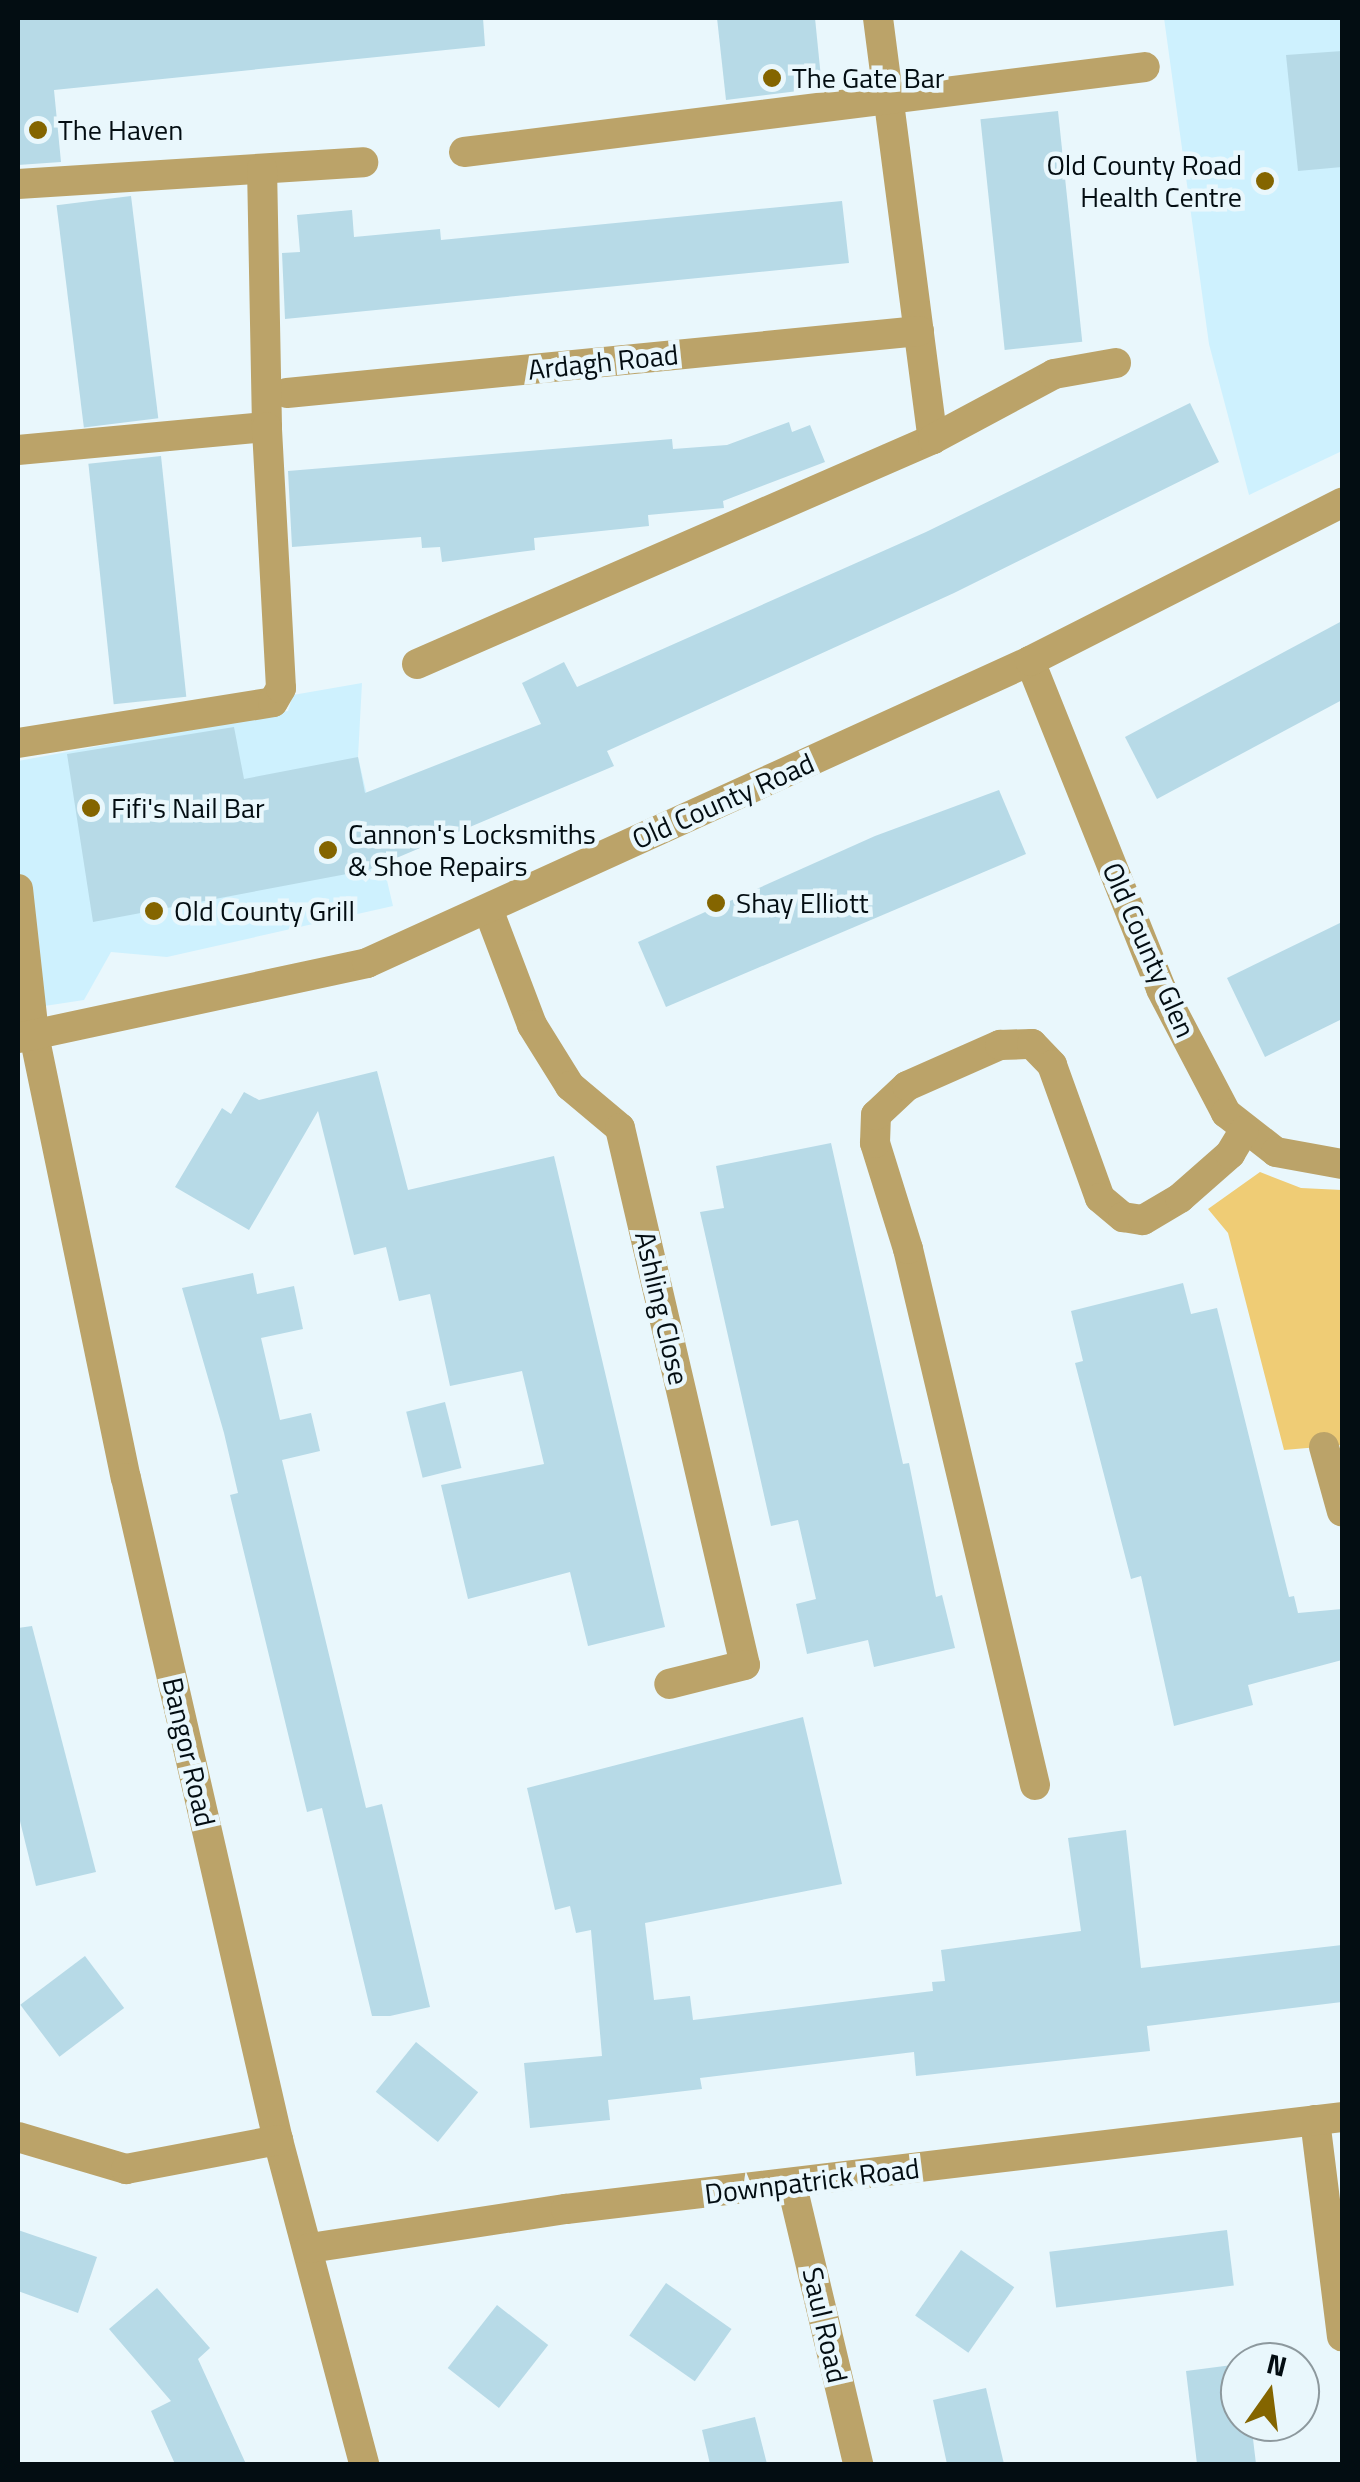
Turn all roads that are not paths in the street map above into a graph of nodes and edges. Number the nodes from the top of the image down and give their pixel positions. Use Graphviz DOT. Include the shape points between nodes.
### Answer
graph roads {
  1 [pos="878,18"];
  2 [pos="1144,66"];
  3 [pos="888,97"];
  4 [pos="464,152"];
  5 [pos="363,162"];
  6 [pos="262,168"];
  7 [pos="18,184"];
  8 [pos="919,330"];
  9 [pos="1116,363"];
  10 [pos="286,393"];
  11 [pos="267,428"];
  12 [pos="933,439"];
  13 [pos="18,450"];
  14 [pos="1339,514"];
  15 [pos="1030,662"];
  16 [pos="417,664"];
  17 [pos="18,743"];
  18 [pos="18,890"];
  19 [pos="488,908"];
  20 [pos="26,1036"];
  21 [pos="1244,1131"];
  22 [pos="1342,1164"];
  23 [pos="1324,1447"];
  24 [pos="1342,1512"];
  25 [pos="669,1684"];
  26 [pos="1035,1785"];
  27 [pos="1329,2119"];
  28 [pos="18,2138"];
  29 [pos="278,2140"];
  30 [pos="792,2186"];
  31 [pos="310,2248"];
  32 [pos="1342,2336"];
  33 [pos="364,2464"];
  34 [pos="858,2464"];
  1 -- 3 [label="street"];
  2 -- 3 [label="street"];
  3 -- 4 [label="street"];
  3 -- 8 [label="street"];
  5 -- 6 [label="street"];
  6 -- 7 [label="street"];
  6 -- 11 [label="street"];
  8 -- 10 [label="street, Ardagh Road"];
  8 -- 12 [label="street"];
  9 -- 12 [label="street" via="1054,374"];
  11 -- 13 [label="street"];
  11 -- 17 [label="street" via="280,688 273,702"];
  12 -- 16 [label="street"];
  14 -- 15 [label="street, Old County Road"];
  15 -- 19 [label="street, Old County Road"];
  15 -- 21 [label="street, Old County Glen" via="1161,988 1226,1113"];
  18 -- 20 [label="street, Bangor Road"];
  19 -- 20 [label="street, Old County Road" via="367,963"];
  19 -- 25 [label="street, Ashling Close" via="532,1026 570,1086 620,1128 746,1666"];
  20 -- 29 [label="street, Bangor Road"];
  21 -- 22 [label="street, Old County Glen" via="1276,1152"];
  21 -- 26 [label="street" via="1230,1154 1143,1220 1123,1217 1100,1198 1052,1064 1032,1044 1000,1045 906,1086 876,1115 875,1143 908,1249"];
  23 -- 24 [label="street"];
  27 -- 30 [label="street, Downpatrick Road"];
  27 -- 32 [label="street, Downpatrick Road"];
  28 -- 29 [label="street" via="126,2170"];
  29 -- 31 [label="street, Bangor Road"];
  30 -- 31 [label="street, Downpatrick Road" via="566,2209"];
  30 -- 34 [label="street, Saul Road"];
  31 -- 33 [label="street, Bangor Road"];
}
